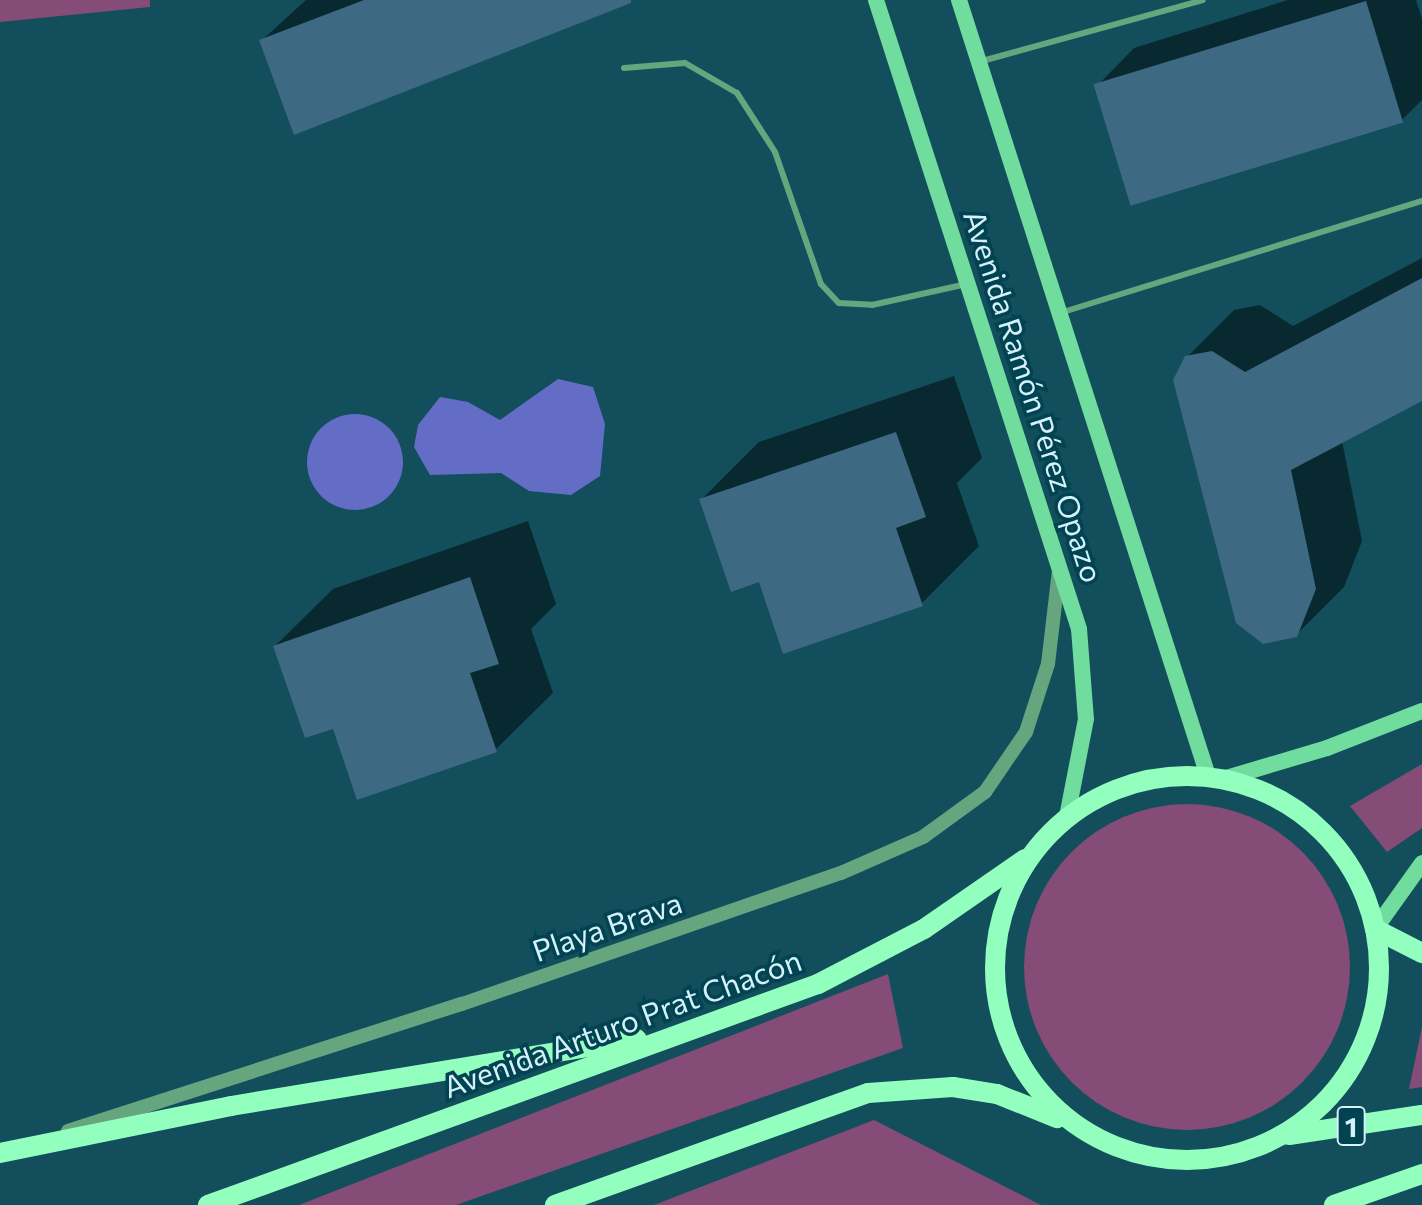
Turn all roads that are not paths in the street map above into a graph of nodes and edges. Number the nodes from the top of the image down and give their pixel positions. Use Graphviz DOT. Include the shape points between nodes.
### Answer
graph roads {
  1 [pos="876,0"];
  2 [pos="959,0"];
  3 [pos="1203,0"];
  4 [pos="979,62"];
  5 [pos="624,68"];
  6 [pos="1422,201"];
  7 [pos="968,283"];
  8 [pos="1059,313"];
  9 [pos="1059,567"];
  10 [pos="1422,711"];
  11 [pos="1216,777"];
  12 [pos="1067,817"];
  13 [pos="1034,851"];
  14 [pos="1422,863"];
  15 [pos="1375,929"];
  16 [pos="1422,953"];
  17 [pos="692,1030"];
  18 [pos="1422,1115"];
  19 [pos="1078,1129"];
  20 [pos="1281,1136"];
  21 [pos="0,1153"];
  22 [pos="1422,1174"];
  23 [pos="208,1205"];
  24 [pos="555,1205"];
  25 [pos="1334,1205"];
  1 -- 7 [label="main road, Avenida Ramón Pérez Opazo"];
  2 -- 4 [label="main road, Avenida Ramón Pérez Opazo"];
  3 -- 4 [label="lane"];
  4 -- 8 [label="main road, Avenida Ramón Pérez Opazo"];
  5 -- 7 [label="lane" via="685,63 737,93 775,152 821,284 839,303 872,305"];
  6 -- 8 [label="lane"];
  7 -- 9 [label="main road, Avenida Ramón Pérez Opazo"];
  8 -- 11 [label="main road, Avenida Ramón Pérez Opazo"];
  9 -- 12 [label="main road, Avenida Ramón Pérez Opazo" via="1079,629 1085,674 1080,769"];
  9 -- 21 [label="street, Playa Brava" via="1048,664 1026,732 985,792 923,837 841,873 462,1004"];
  10 -- 11 [label="main road" via="1327,748"];
  11 -- 12 [label="main road, Avenida Arturo Prat Chacón" via="1179,775 1119,787"];
  11 -- 15 [label="main road, Avenida Arturo Prat Chacón" via="1276,797 1322,831 1356,876"];
  12 -- 13 [label="main road, Avenida Arturo Prat Chacón"];
  13 -- 17 [label="main road, Avenida Arturo Prat Chacón" via="981,892 872,958 818,984"];
  13 -- 19 [label="main road, Avenida Arturo Prat Chacón" via="1004,906 997,937 996,1000 1017,1059 1055,1109"];
  14 -- 15 [label="main road"];
  15 -- 16 [label="main road"];
  15 -- 20 [label="main road, Avenida Arturo Prat Chacón" via="1378,990 1362,1048 1328,1099"];
  17 -- 21 [label="main road" via="231,1106"];
  17 -- 23 [label="main road, Avenida Arturo Prat Chacón"];
  18 -- 20 [label="main road, Avenida Arturo Prat Chacón / 1"];
  19 -- 20 [label="main road, Avenida Arturo Prat Chacón" via="1105,1144 1164,1160 1224,1158"];
  19 -- 24 [label="main road, Avenida Arturo Prat Chacón" via="997,1094 953,1087 896,1088 827,1105"];
  22 -- 25 [label="main road"];
}
